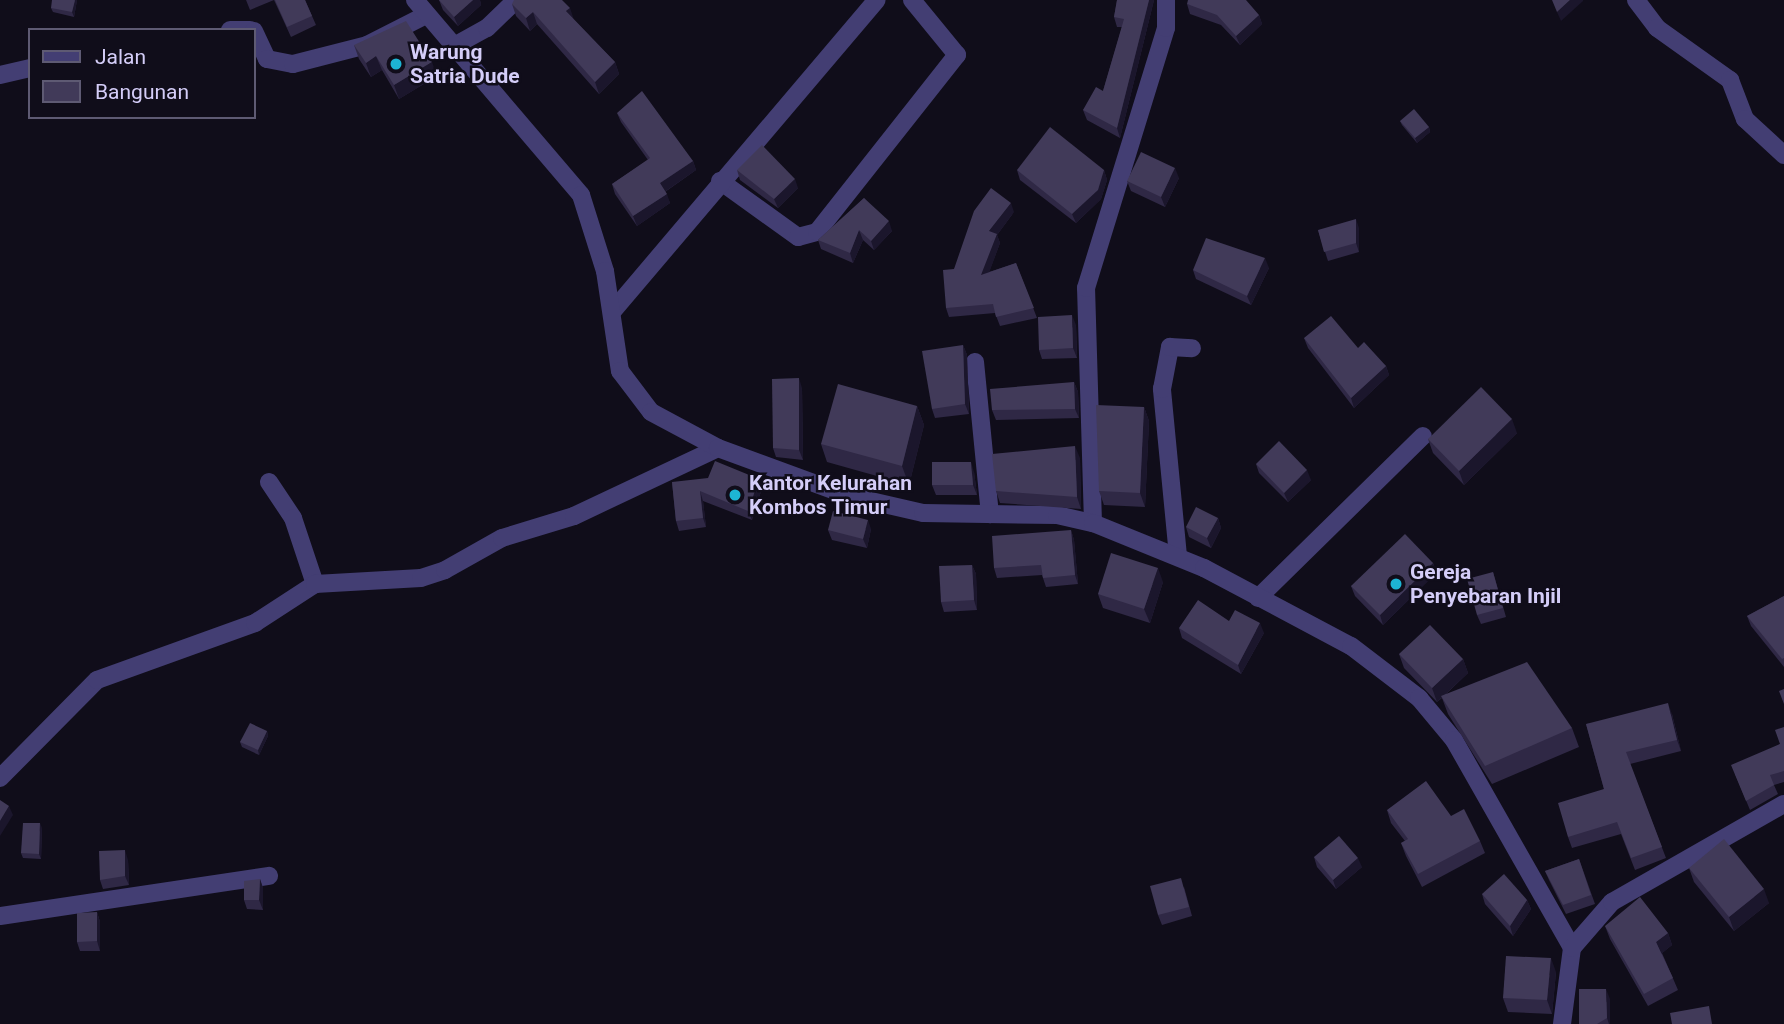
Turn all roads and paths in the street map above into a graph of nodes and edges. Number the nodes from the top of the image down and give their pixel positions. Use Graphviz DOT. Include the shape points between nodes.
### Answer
graph roads {
  1 [pos="516,0"];
  2 [pos="877,0"];
  3 [pos="912,0"];
  4 [pos="1166,0"];
  5 [pos="1636,0"];
  6 [pos="420,8"];
  7 [pos="256,38"];
  8 [pos="454,46"];
  9 [pos="28,68"];
  10 [pos="0,75"];
  11 [pos="1784,155"];
  12 [pos="720,181"];
  13 [pos="612,312"];
  14 [pos="1192,348"];
  15 [pos="975,362"];
  16 [pos="1423,436"];
  17 [pos="719,449"];
  18 [pos="269,482"];
  19 [pos="990,514"];
  20 [pos="1093,523"];
  21 [pos="1178,556"];
  22 [pos="315,584"];
  23 [pos="1258,598"];
  24 [pos="0,778"];
  25 [pos="1784,804"];
  26 [pos="269,876"];
  27 [pos="0,916"];
  28 [pos="1572,948"];
  29 [pos="1562,1024"];
  1 -- 8 [label="street" via="487,28"];
  2 -- 12 [label="street"];
  3 -- 12 [label="street" via="957,55 817,232 798,237"];
  4 -- 20 [label="street" via="1166,28 1086,288"];
  5 -- 11 [label="street" via="1657,28 1731,80 1745,119"];
  6 -- 7 [label="street" via="367,45 293,64 267,59"];
  6 -- 8 [label="street"];
  8 -- 13 [label="street" via="581,195"];
  9 -- 10 [label="street"];
  12 -- 13 [label="street"];
  13 -- 17 [label="street" via="613,348 631,393 651,412"];
  14 -- 21 [label="street" via="1170,347 1162,389"];
  15 -- 19 [label="street"];
  16 -- 23 [label="street"];
  17 -- 19 [label="street" via="808,484 896,508"];
  17 -- 22 [label="street" via="574,516 502,538 445,570 421,578"];
  18 -- 22 [label="street" via="293,518"];
  19 -- 20 [label="street" via="1057,515"];
  20 -- 21 [label="street"];
  21 -- 23 [label="street"];
  22 -- 24 [label="street" via="255,623 97,680"];
  23 -- 28 [label="street" via="1351,646 1419,698 1454,740"];
  25 -- 28 [label="street" via="1650,875 1591,923"];
  26 -- 27 [label="street"];
  28 -- 29 [label="street"];
}
